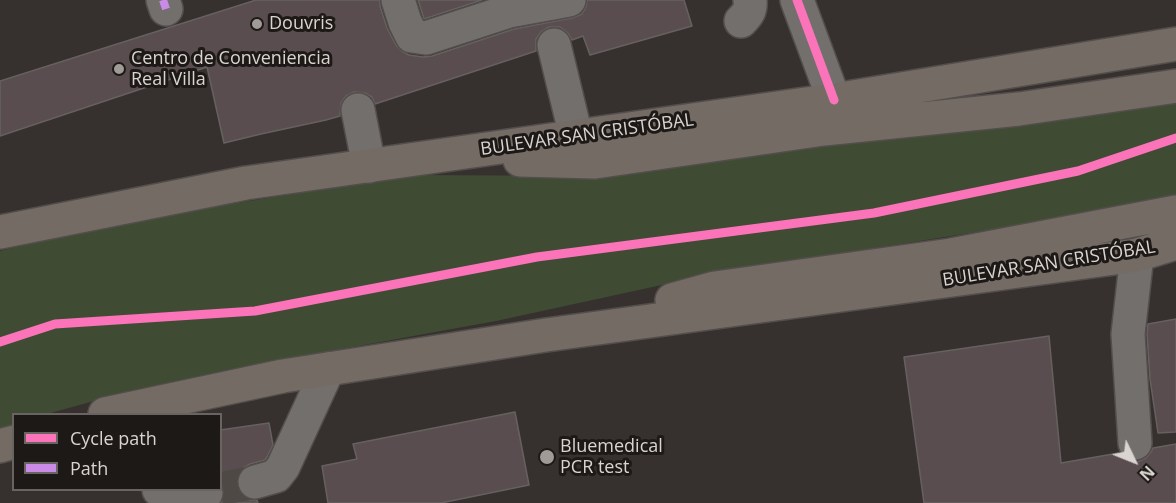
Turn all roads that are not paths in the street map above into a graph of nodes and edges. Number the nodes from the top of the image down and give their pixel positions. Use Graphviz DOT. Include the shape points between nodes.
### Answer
graph roads {
  1 [pos="398,0"];
  2 [pos="569,0"];
  3 [pos="797,0"];
  4 [pos="507,5"];
  5 [pos="1176,44"];
  6 [pos="554,45"];
  7 [pos="1176,86"];
  8 [pos="834,100"];
  9 [pos="358,110"];
  10 [pos="576,136"];
  11 [pos="418,158"];
  12 [pos="369,166"];
  13 [pos="1176,212"];
  14 [pos="0,232"];
  15 [pos="1176,243"];
  16 [pos="1137,255"];
  17 [pos="546,335"];
  18 [pos="328,369"];
  19 [pos="110,413"];
  20 [pos="1135,443"];
  21 [pos="255,482"];
  22 [pos="160,491"];
  23 [pos="206,493"];
  1 -- 4 [label="street" via="412,36 426,38"];
  2 -- 4 [label="street"];
  3 -- 8 [label="street"];
  5 -- 8 [label="main road, BULEVAR SAN CRISTÓBAL"];
  6 -- 10 [label="street"];
  7 -- 11 [label="main road" via="1019,110 824,129 595,162"];
  8 -- 10 [label="main road, BULEVAR SAN CRISTÓBAL"];
  9 -- 12 [label="street"];
  10 -- 11 [label="main road, BULEVAR SAN CRISTÓBAL"];
  11 -- 12 [label="main road, BULEVAR SAN CRISTÓBAL"];
  12 -- 14 [label="main road, BULEVAR SAN CRISTÓBAL" via="246,183"];
  13 -- 17 [label="main road" via="951,255 715,288"];
  15 -- 16 [label="main road, BULEVAR SAN CRISTÓBAL"];
  16 -- 17 [label="main road, BULEVAR SAN CRISTÓBAL"];
  16 -- 20 [label="street" via="1128,334"];
  17 -- 18 [label="main road, BULEVAR SAN CRISTÓBAL"];
  18 -- 19 [label="main road, BULEVAR SAN CRISTÓBAL"];
  18 -- 21 [label="street" via="283,467 276,476"];
  22 -- 23 [label="street" via="174,499"];
}
